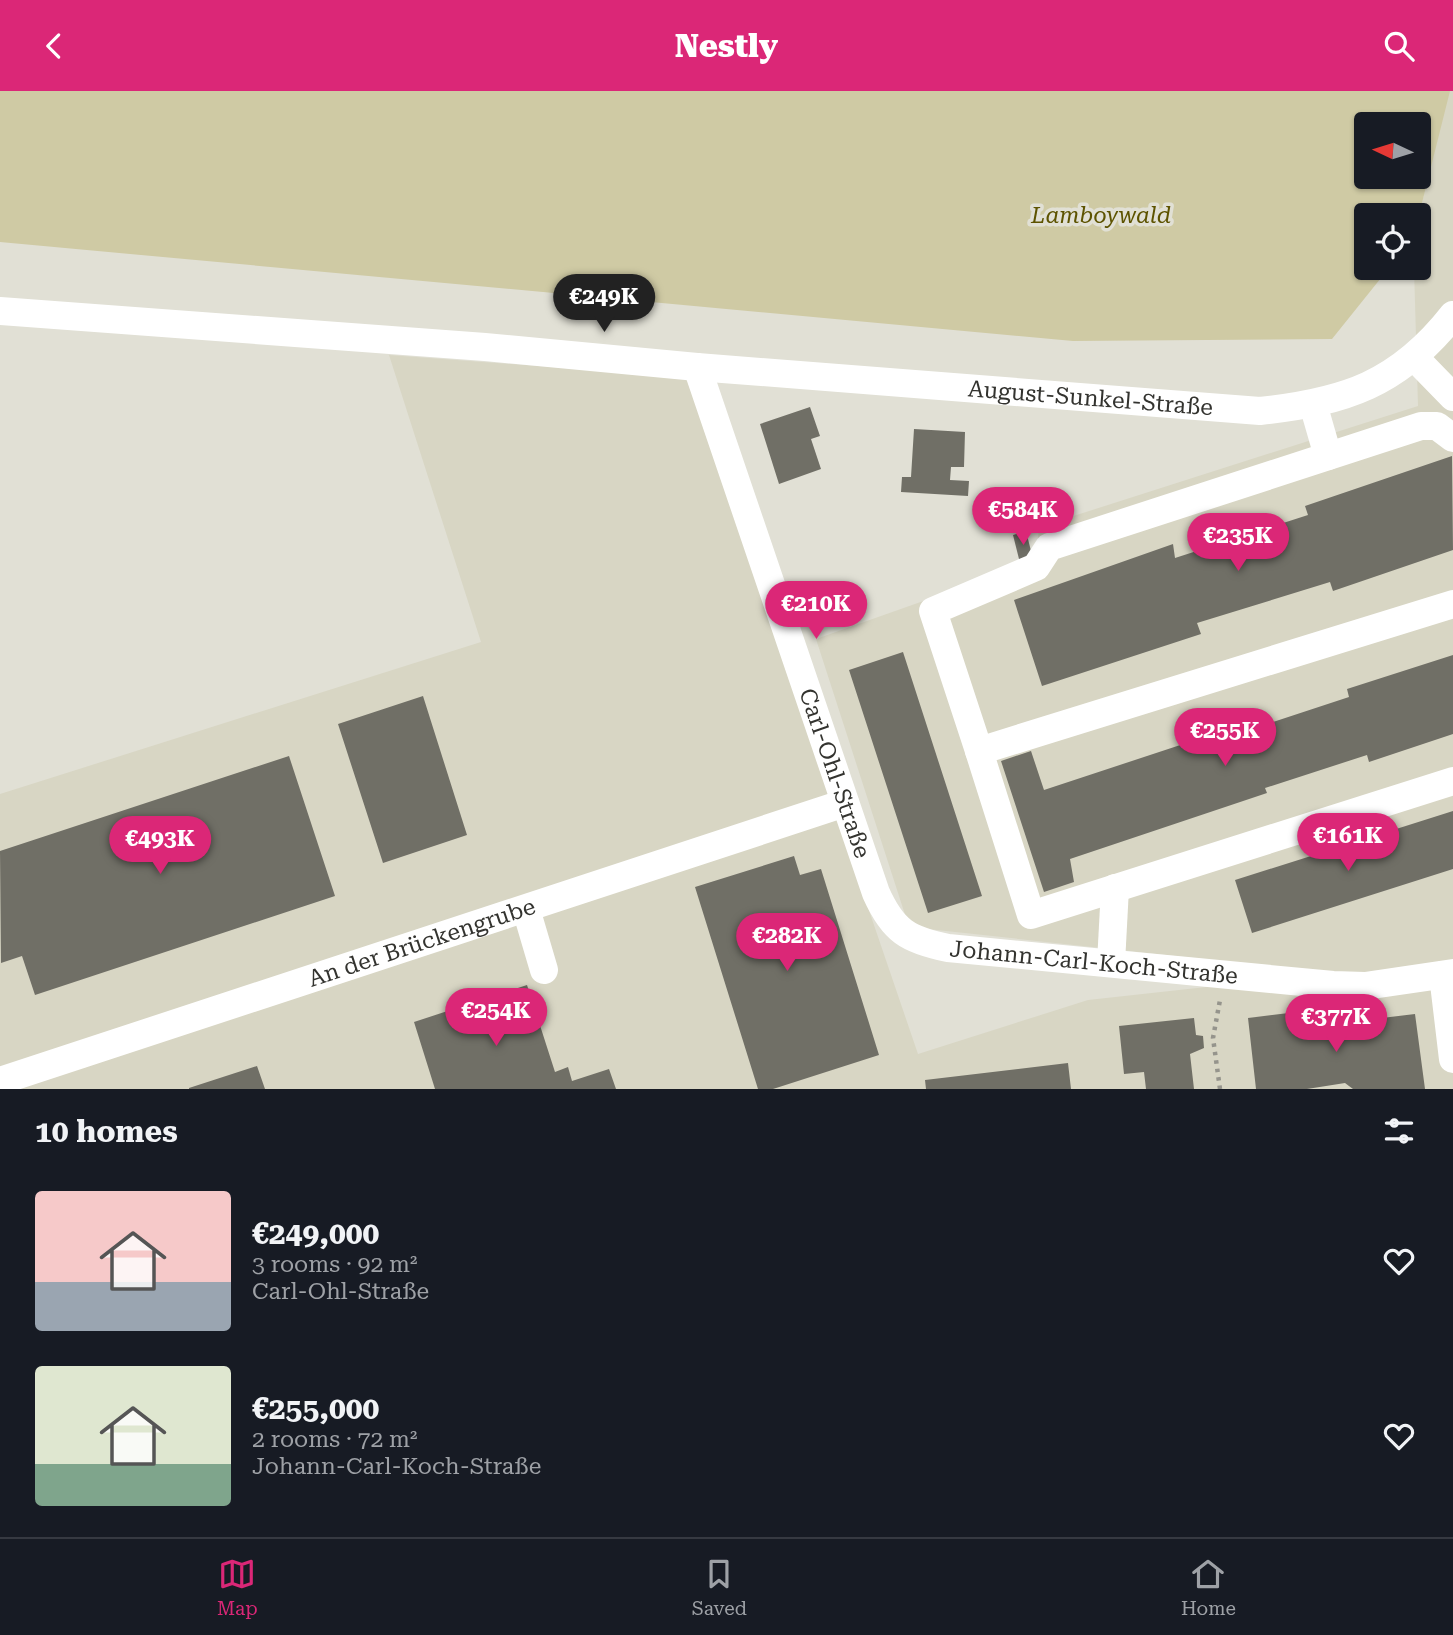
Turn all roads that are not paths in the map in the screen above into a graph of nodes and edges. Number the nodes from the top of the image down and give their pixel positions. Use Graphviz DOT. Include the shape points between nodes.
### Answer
graph roads {
  1 [pos="0,311"];
  2 [pos="1453,315"];
  3 [pos="1415,358"];
  4 [pos="697,367"];
  5 [pos="1453,397"];
  6 [pos="1313,404"];
  7 [pos="1453,438"];
  8 [pos="1328,456"];
  9 [pos="1453,604"];
  10 [pos="979,751"];
  11 [pos="1453,781"];
  12 [pos="845,803"];
  13 [pos="1108,890"];
  14 [pos="526,909"];
  15 [pos="904,934"];
  16 [pos="1104,963"];
  17 [pos="544,970"];
  18 [pos="1448,974"];
  19 [pos="1453,1059"];
  20 [pos="0,1081"];
  1 -- 4 [label="street, August-Sunkel-Straße"];
  2 -- 3 [label="street, August-Sunkel-Straße"];
  3 -- 5 [label="street"];
  3 -- 6 [label="street, August-Sunkel-Straße" via="1395,373"];
  4 -- 6 [label="street, August-Sunkel-Straße" via="1218,410 1260,411"];
  4 -- 12 [label="street, Carl-Ohl-Straße"];
  6 -- 8 [label="street"];
  7 -- 8 [label="street" via="1437,426 1420,426"];
  8 -- 10 [label="street" via="1049,547 1036,567 933,611"];
  9 -- 10 [label="street"];
  10 -- 13 [label="street" via="1031,915"];
  11 -- 13 [label="street"];
  12 -- 14 [label="street, An der Brückengrube"];
  12 -- 15 [label="street, Carl-Ohl-Straße" via="881,904"];
  13 -- 16 [label="street"];
  14 -- 17 [label="street"];
  14 -- 20 [label="street, An der Brückengrube"];
  15 -- 16 [label="street, Johann-Carl-Koch-Straße" via="948,948"];
  16 -- 18 [label="street, Johann-Carl-Koch-Straße" via="1365,986"];
  18 -- 19 [label="street"];
}
